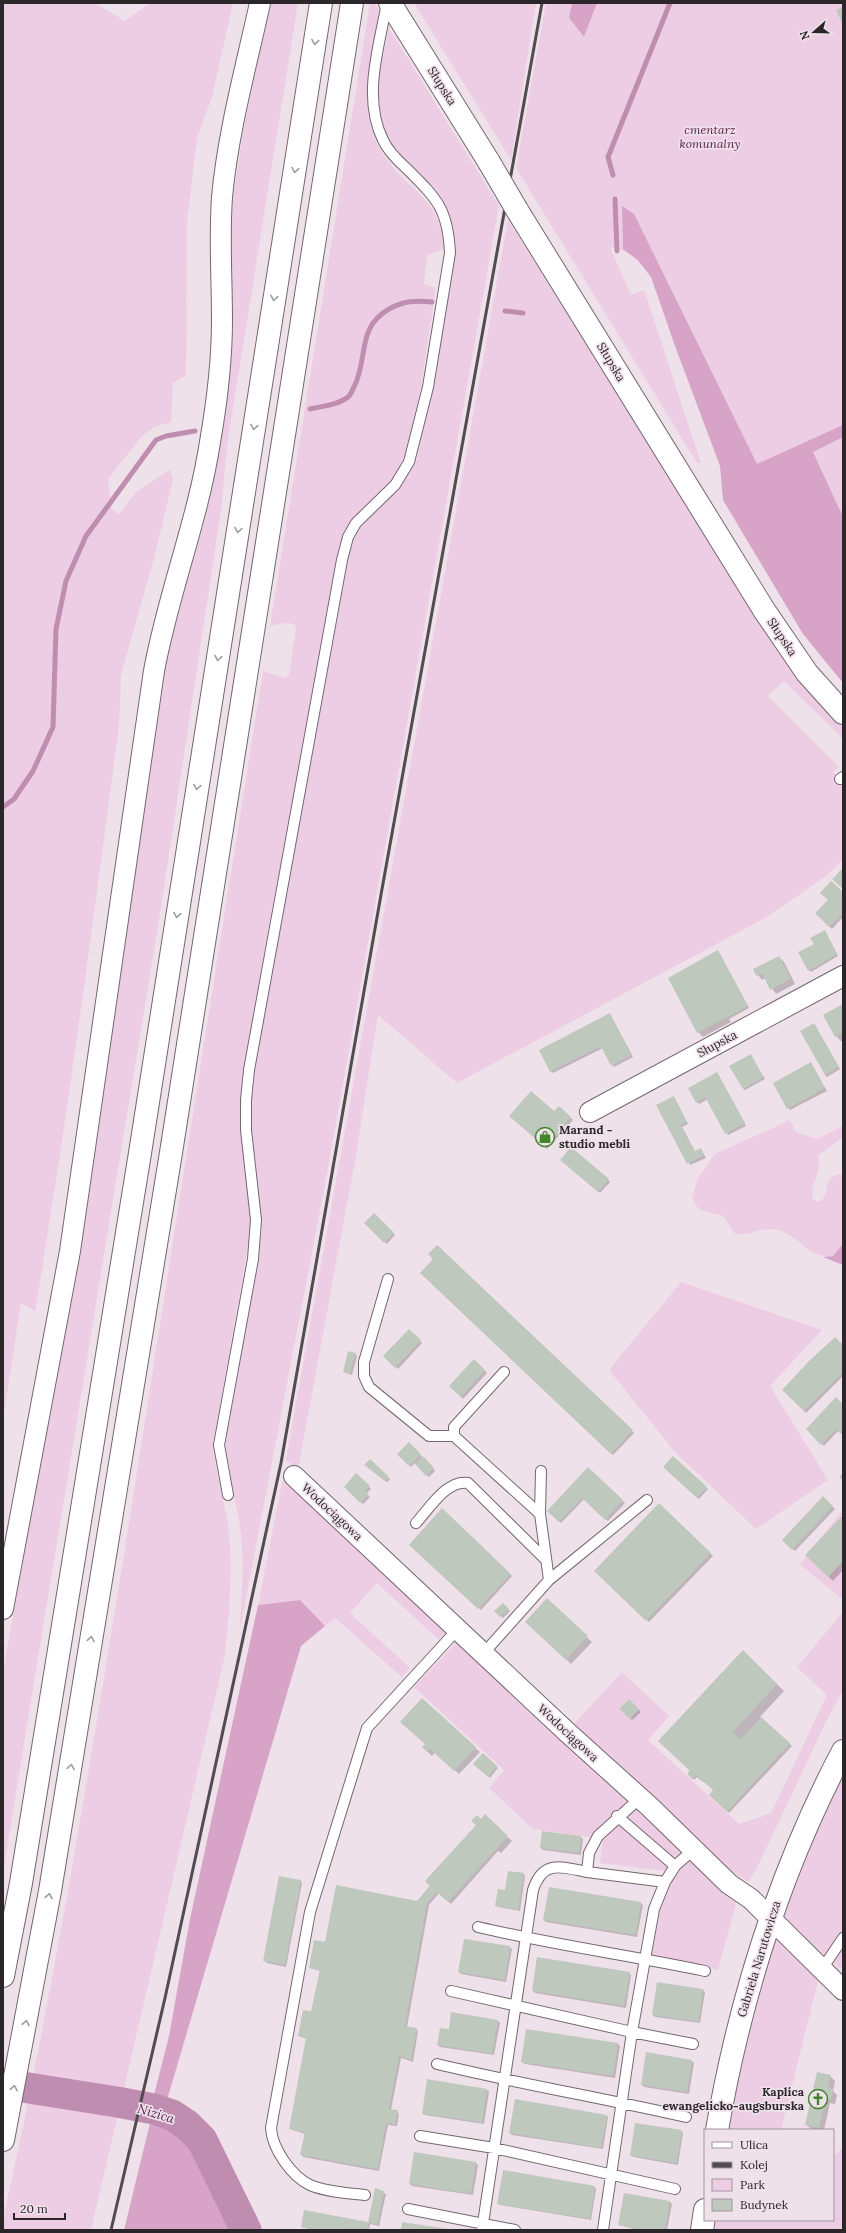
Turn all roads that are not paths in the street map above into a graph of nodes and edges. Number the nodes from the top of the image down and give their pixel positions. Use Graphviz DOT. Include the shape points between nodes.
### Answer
graph roads {
  1 [pos="260,3"];
  2 [pos="321,3"];
  3 [pos="352,3"];
  4 [pos="391,7"];
  5 [pos="843,713"];
  6 [pos="843,976"];
  7 [pos="590,1112"];
  8 [pos="388,1279"];
  9 [pos="504,1372"];
  10 [pos="454,1436"];
  11 [pos="541,1471"];
  12 [pos="294,1476"];
  13 [pos="228,1495"];
  14 [pos="647,1500"];
  15 [pos="540,1514"];
  16 [pos="416,1523"];
  17 [pos="546,1560"];
  18 [pos="549,1580"];
  19 [pos="3,1609"];
  20 [pos="457,1630"];
  21 [pos="483,1654"];
  22 [pos="843,1752"];
  23 [pos="640,1798"];
  24 [pos="617,1816"];
  25 [pos="693,1850"];
  26 [pos="675,1866"];
  27 [pos="587,1872"];
  28 [pos="665,1882"];
  29 [pos="770,1918"];
  30 [pos="478,1927"];
  31 [pos="526,1938"];
  32 [pos="843,1938"];
  33 [pos="644,1958"];
  34 [pos="822,1969"];
  35 [pos="704,1971"];
  36 [pos="3,1976"];
  37 [pos="843,1990"];
  38 [pos="451,1991"];
  39 [pos="516,2006"];
  40 [pos="632,2032"];
  41 [pos="694,2044"];
  42 [pos="437,2064"];
  43 [pos="504,2080"];
  44 [pos="622,2102"];
  45 [pos="686,2118"];
  46 [pos="717,2129"];
  47 [pos="420,2136"];
  48 [pos="3,2140"];
  49 [pos="494,2148"];
  50 [pos="611,2175"];
  51 [pos="675,2189"];
  52 [pos="365,2195"];
  53 [pos="408,2208"];
  54 [pos="704,2217"];
  55 [pos="482,2227"];
  56 [pos="515,2230"];
  57 [pos="603,2230"];
  58 [pos="702,2230"];
  1 -- 19 [label="street" via="232,134 223,196 220,227 221,358 210,443 198,503 162,628 154,671 70,1251"];
  2 -- 36 [label="main road, one-way" via="137,1168 22,1875"];
  48 -- 3 [label="main road, one-way" via="50,1891 168,1167"];
  4 -- 5 [label="main road, Słupska, bridge" via="764,610 807,673"];
  4 -- 13 [label="lane" via="374,74 373,98 376,121 392,154 434,196 442,208 450,237 450,253 428,387 410,462 394,485 356,523 348,537 342,560 257,1021 246,1100 246,1130 256,1220 254,1251 219,1445"];
  6 -- 7 [label="street, Słupska"];
  8 -- 10 [label="lane" via="364,1362 364,1376 369,1387 429,1436"];
  9 -- 10 [label="lane" via="454,1427"];
  10 -- 15 [label="lane"];
  11 -- 15 [label="lane"];
  12 -- 20 [label="street, Wodociągowa"];
  14 -- 18 [label="lane"];
  15 -- 17 [label="lane"];
  16 -- 17 [label="lane" via="448,1488 462,1482 468,1483"];
  17 -- 18 [label="lane"];
  18 -- 21 [label="lane"];
  20 -- 21 [label="street, Wodociągowa"];
  20 -- 52 [label="lane" via="367,1728 310,1912 271,2128 275,2147 301,2179 319,2188"];
  21 -- 23 [label="street, Wodociągowa"];
  22 -- 29 [label="main road, Gabriela Narutowicza" via="821,1796"];
  23 -- 24 [label="lane"];
  23 -- 25 [label="street, Wodociągowa"];
  24 -- 26 [label="lane"];
  24 -- 27 [label="lane" via="598,1836 588,1853"];
  25 -- 26 [label="lane"];
  25 -- 29 [label="street, Wodociągowa"];
  26 -- 28 [label="lane"];
  27 -- 28 [label="lane"];
  27 -- 31 [label="lane" via="557,1866 548,1868 537,1877"];
  28 -- 33 [label="lane" via="654,1909"];
  29 -- 34 [label="street, Wodociągowa"];
  29 -- 46 [label="main road, Gabriela Narutowicza" via="750,1981"];
  30 -- 31 [label="lane"];
  31 -- 33 [label="lane"];
  31 -- 39 [label="lane"];
  32 -- 34 [label="lane"];
  33 -- 35 [label="lane"];
  33 -- 40 [label="lane"];
  34 -- 37 [label="street, Wodociągowa"];
  38 -- 39 [label="lane"];
  39 -- 40 [label="lane"];
  39 -- 43 [label="lane"];
  40 -- 41 [label="lane"];
  40 -- 44 [label="lane"];
  42 -- 43 [label="lane"];
  43 -- 44 [label="lane"];
  43 -- 49 [label="lane"];
  44 -- 45 [label="lane"];
  44 -- 50 [label="lane"];
  47 -- 49 [label="lane"];
  49 -- 50 [label="lane"];
  49 -- 55 [label="lane"];
  50 -- 51 [label="lane"];
  50 -- 57 [label="lane"];
  53 -- 55 [label="lane"];
  54 -- 58 [label="main road"];
  55 -- 56 [label="lane"];
}
